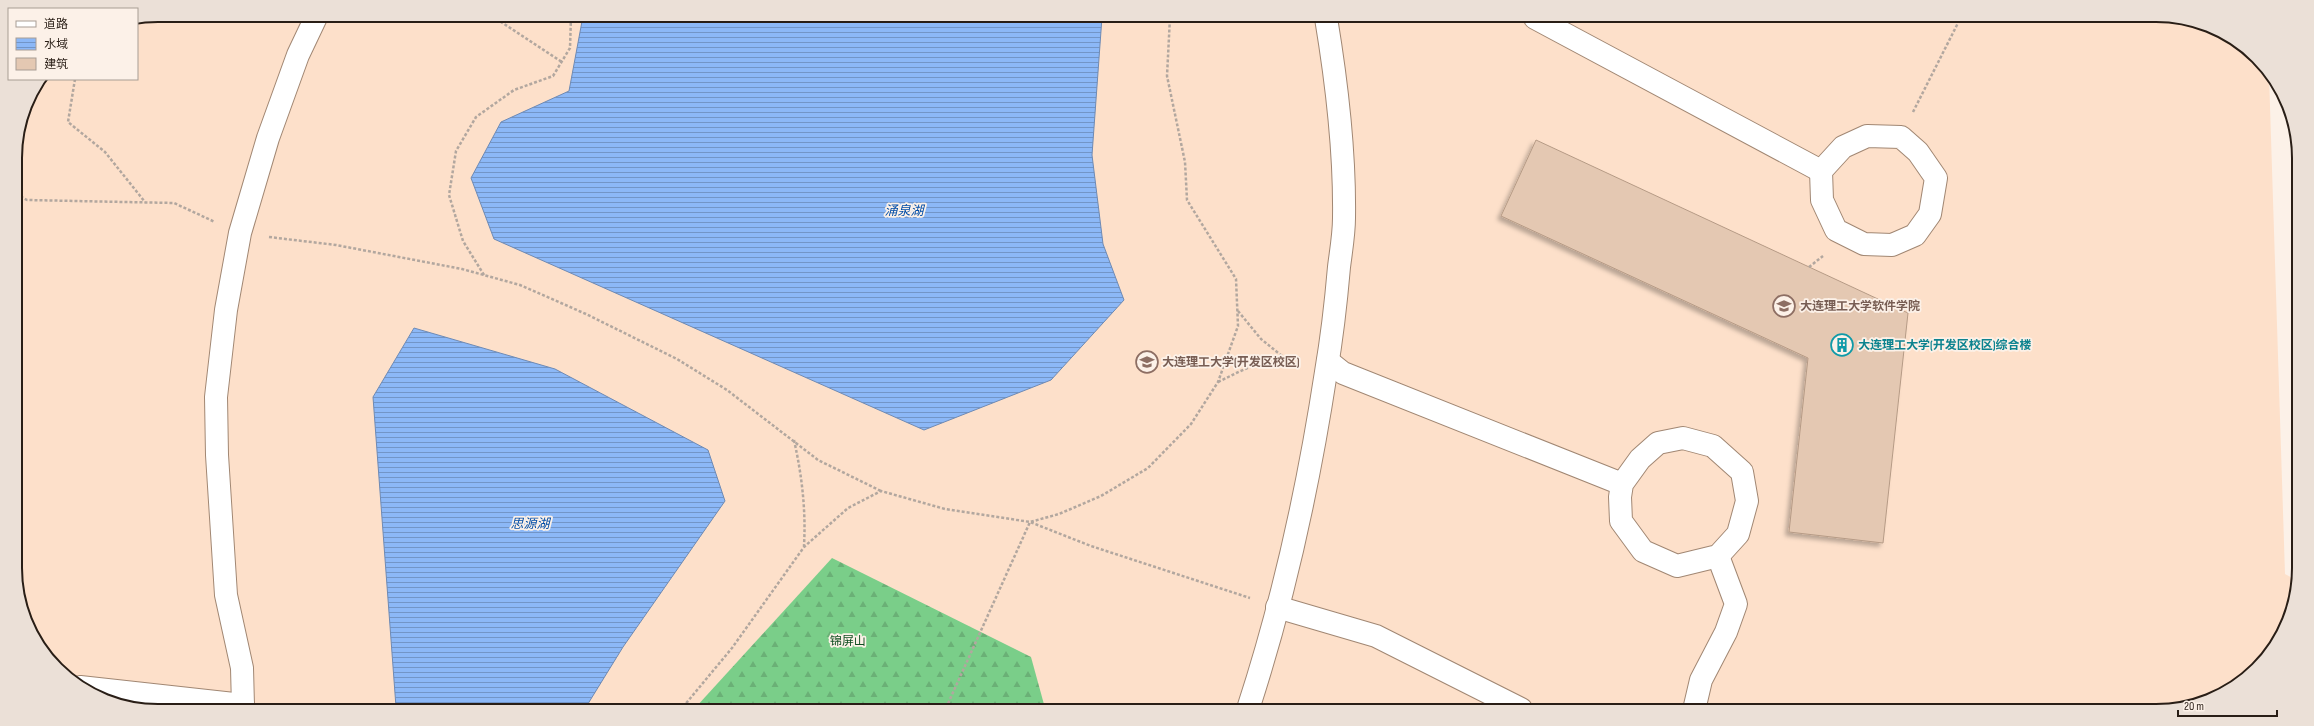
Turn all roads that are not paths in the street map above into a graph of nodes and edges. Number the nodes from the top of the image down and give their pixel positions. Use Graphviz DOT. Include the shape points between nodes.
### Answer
graph roads {
  1 [pos="314,22"];
  2 [pos="1327,22"];
  3 [pos="1542,22"];
  4 [pos="1821,171"];
  5 [pos="1328,361"];
  6 [pos="1622,484"];
  7 [pos="1718,556"];
  8 [pos="1277,607"];
  9 [pos="96,689"];
  10 [pos="226,704"];
  11 [pos="243,704"];
  12 [pos="1249,704"];
  13 [pos="1511,704"];
  14 [pos="1695,704"];
  1 -- 11 [label="street" via="298,55 268,138 240,233 226,310 216,397 226,595 242,668"];
  2 -- 5 [label="street" via="1335,69 1344,219 1335,318"];
  3 -- 4 [label="street"];
  4 -- 4 [label="street" via="1822,200 1836,230 1864,244 1892,245 1915,235 1930,214 1936,178 1918,152 1901,137 1867,136 1843,147"];
  5 -- 6 [label="street" via="1343,373"];
  5 -- 8 [label="street" via="1304,490"];
  6 -- 7 [label="street" via="1621,521 1643,551 1678,566"];
  6 -- 7 [label="street" via="1640,459 1658,443 1683,438 1713,446 1742,472 1747,501 1738,534"];
  7 -- 14 [label="street" via="1736,604 1726,632 1701,680"];
  8 -- 12 [label="street"];
  8 -- 13 [label="street" via="1376,636"];
  9 -- 10 [label="street"];
}
